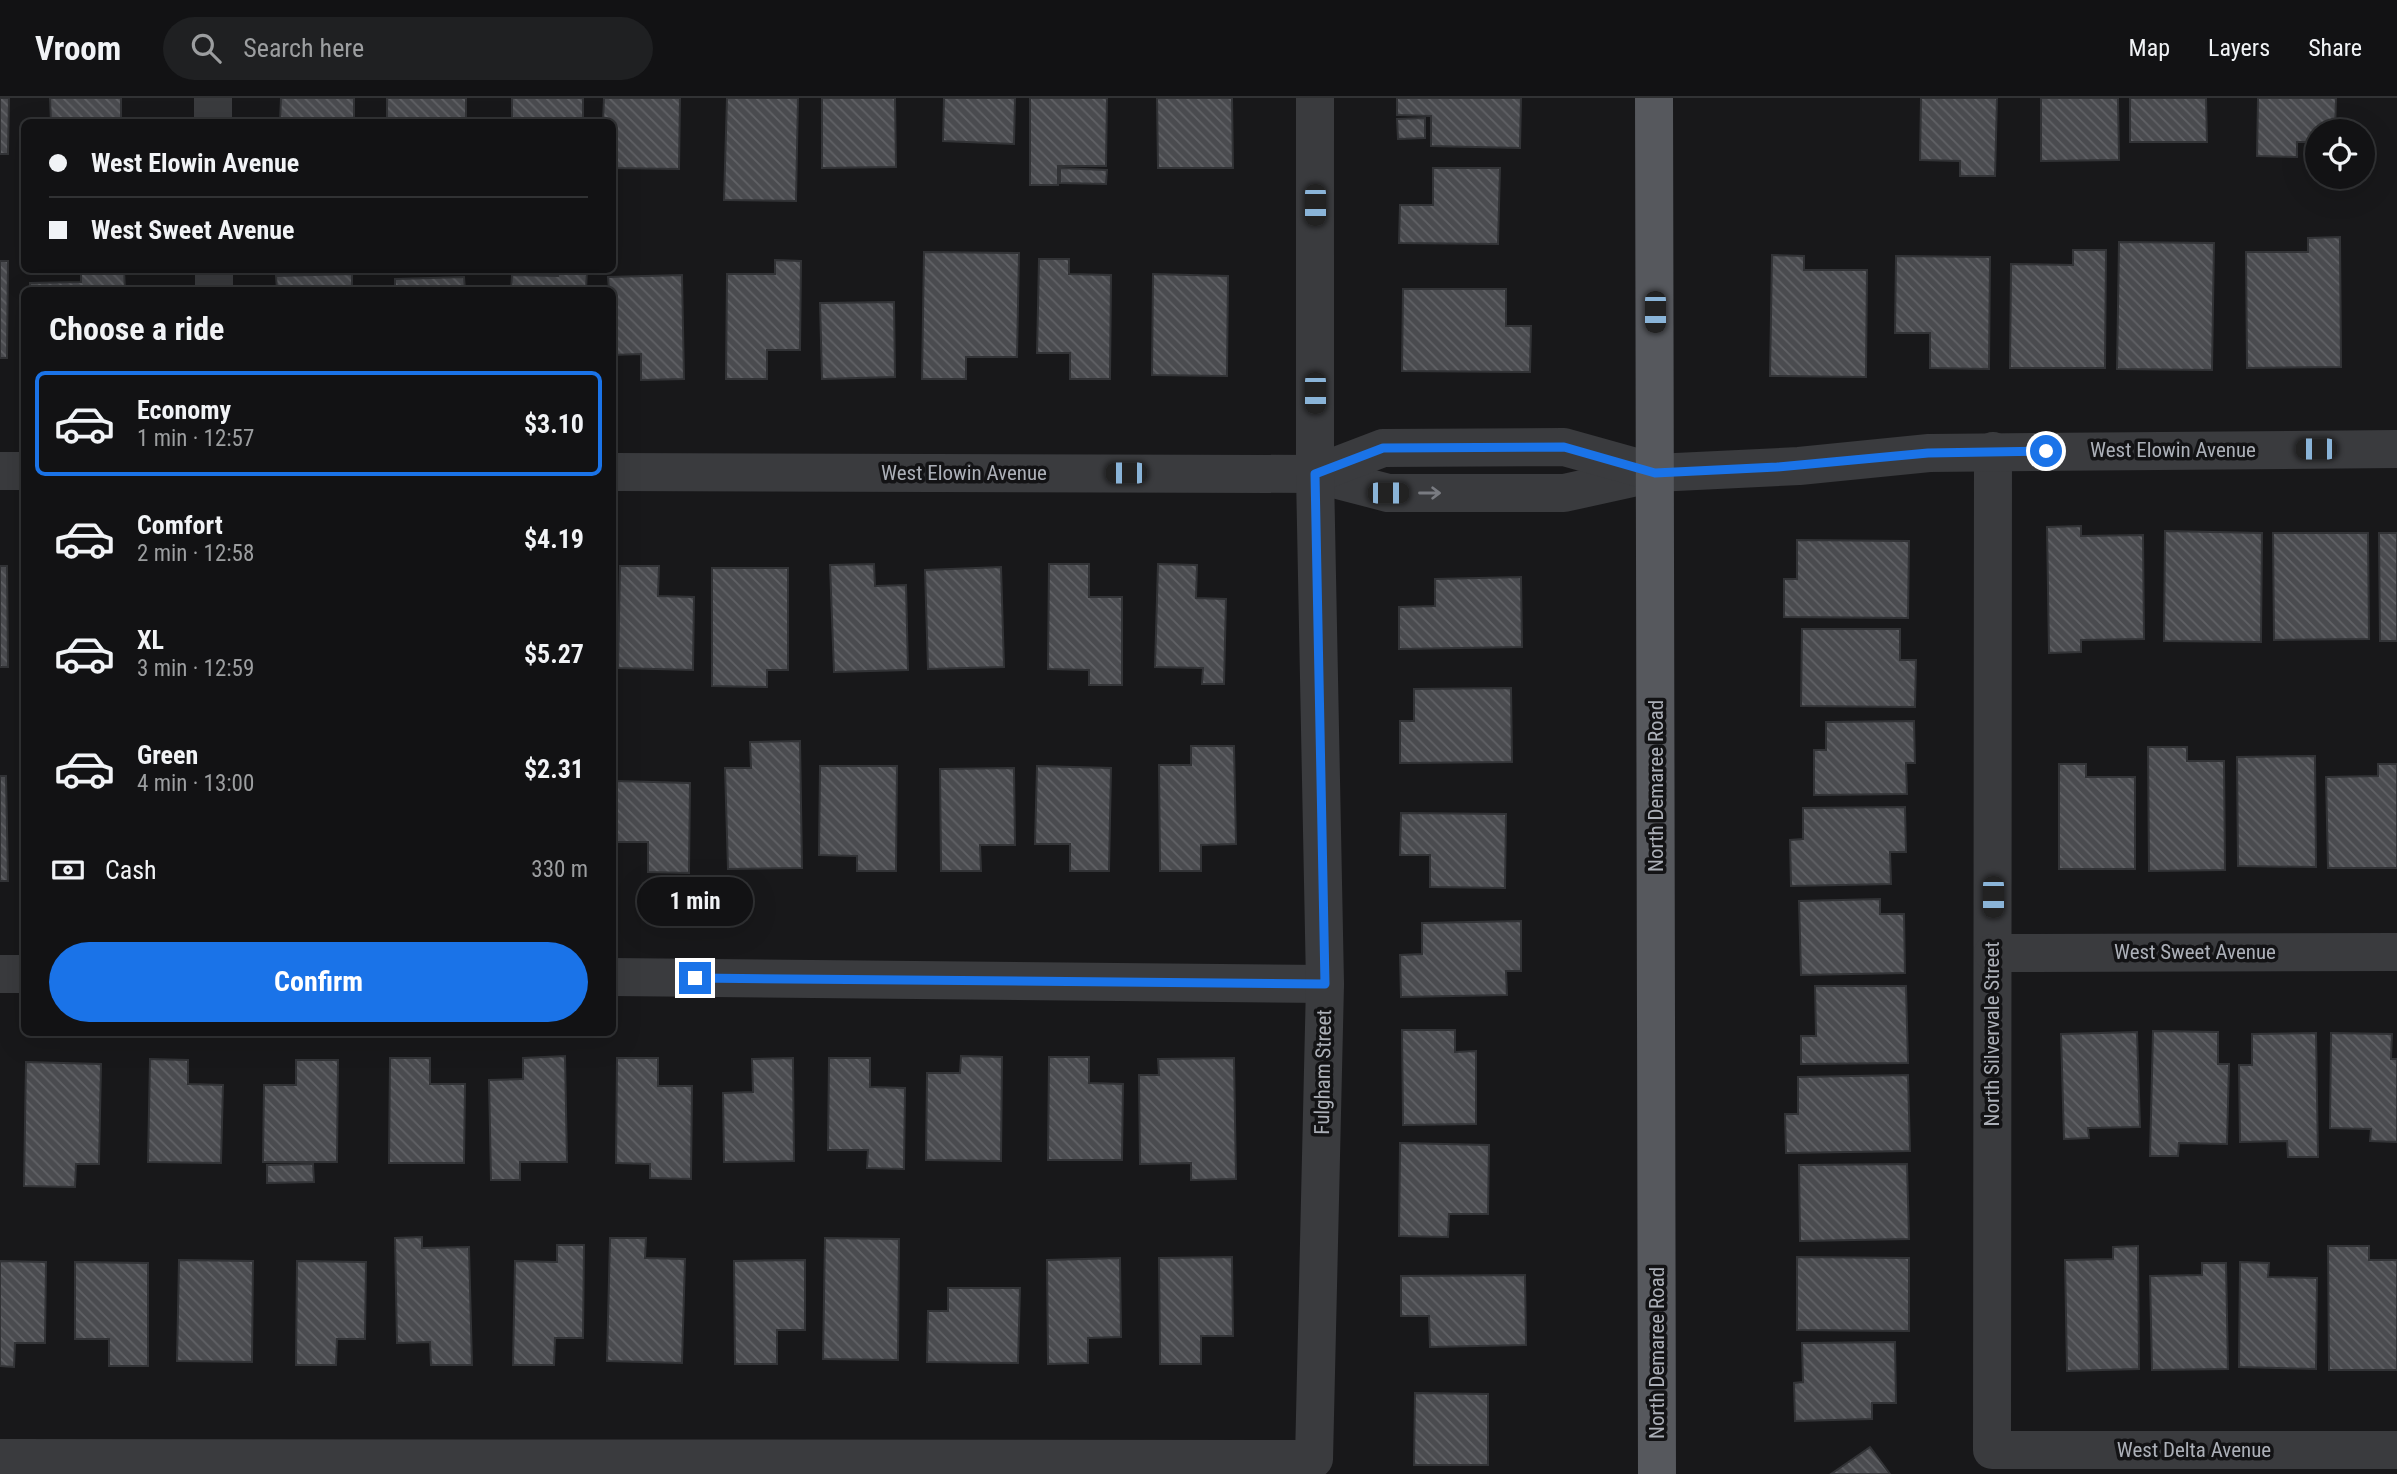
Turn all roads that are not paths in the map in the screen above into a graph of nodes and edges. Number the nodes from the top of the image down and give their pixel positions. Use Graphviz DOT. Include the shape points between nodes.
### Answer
graph roads {
  1 [pos="213,98"];
  2 [pos="1315,98"];
  3 [pos="1654,98"];
  4 [pos="213,119"];
  5 [pos="2397,449"];
  6 [pos="1993,451"];
  7 [pos="0,471"];
  8 [pos="21,471"];
  9 [pos="616,472"];
  10 [pos="1655,473"];
  11 [pos="1315,474"];
  12 [pos="2397,952"];
  13 [pos="1993,953"];
  14 [pos="0,974"];
  15 [pos="21,974"];
  16 [pos="616,977"];
  17 [pos="1325,984"];
  18 [pos="1992,1450"];
  19 [pos="2397,1450"];
  20 [pos="0,1458"];
  21 [pos="1657,1474"];
  1 -- 4 [label="street"];
  2 -- 11 [label="street, Fulgham Street"];
  3 -- 10 [label="main road, North Demaree Road"];
  5 -- 6 [label="street, West Elowin Avenue"];
  6 -- 10 [label="street, West Elowin Avenue"];
  6 -- 13 [label="street, North Silvervale Street"];
  7 -- 8 [label="street"];
  9 -- 11 [label="street, West Elowin Avenue"];
  10 -- 11 [label="street, West Elowin Avenue" via="1564,493 1388,493"];
  10 -- 21 [label="main road, North Demaree Road"];
  11 -- 17 [label="street, Fulgham Street"];
  12 -- 13 [label="street, West Sweet Avenue"];
  13 -- 18 [label="street, North Silvervale Street"];
  14 -- 15 [label="street"];
  16 -- 17 [label="street"];
  17 -- 20 [label="street, Fulgham Street" via="1314,1459"];
  18 -- 19 [label="street, West Delta Avenue"];
}
